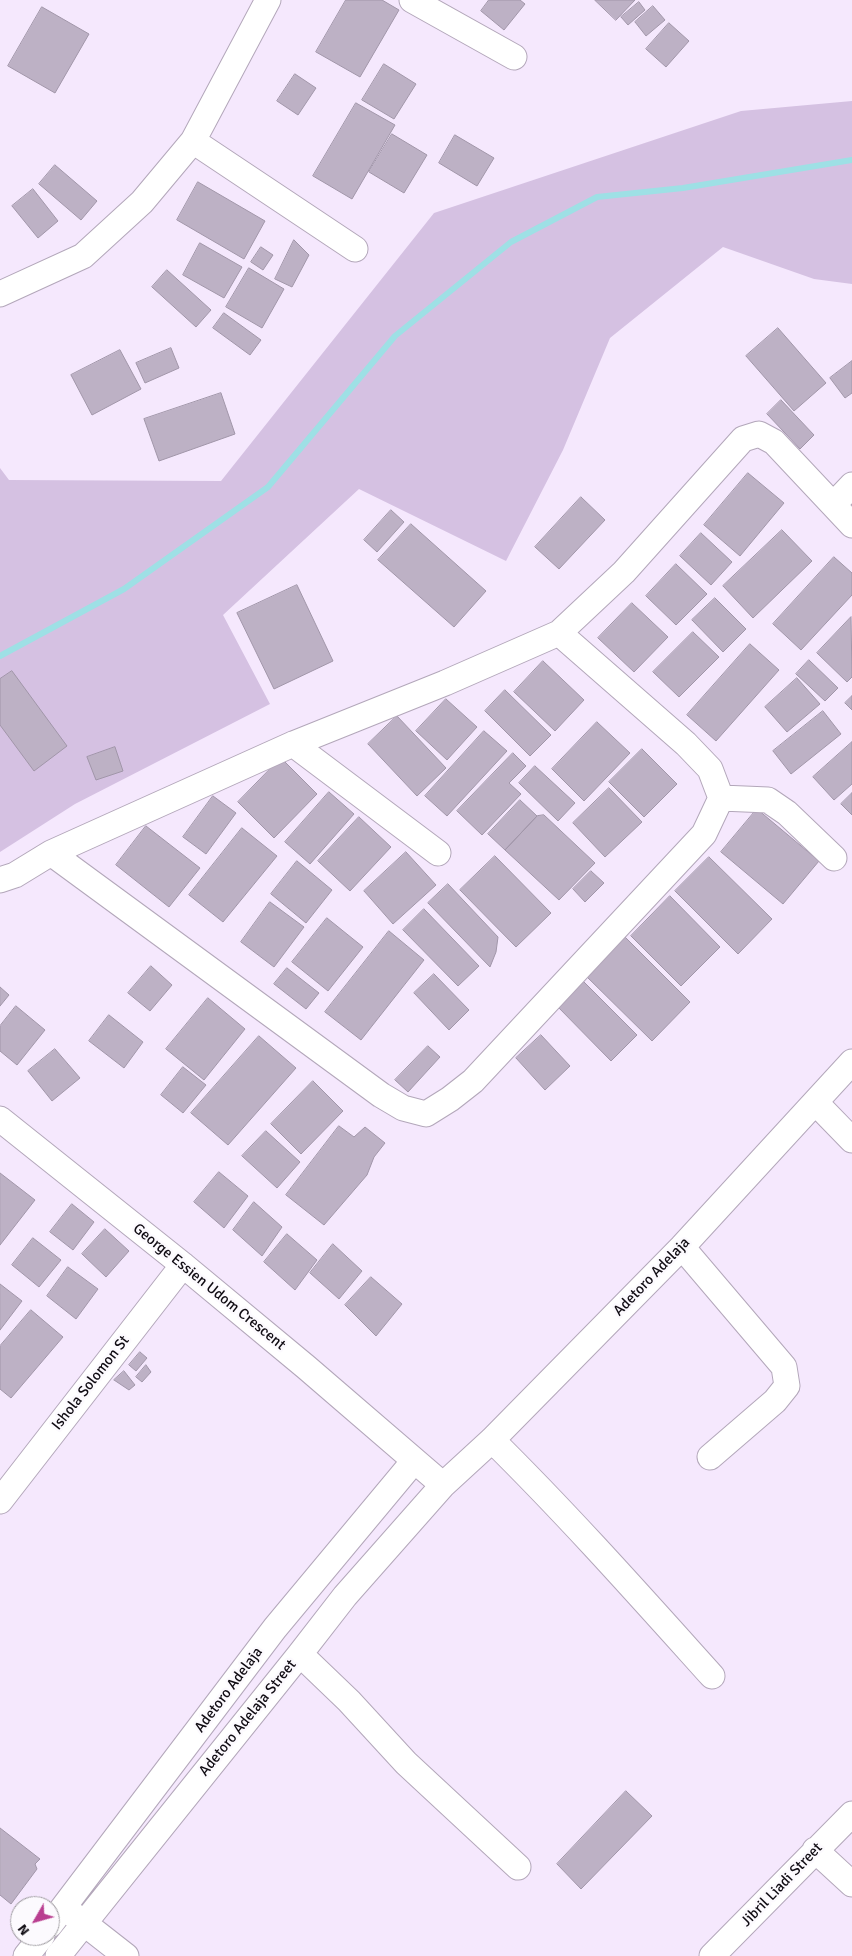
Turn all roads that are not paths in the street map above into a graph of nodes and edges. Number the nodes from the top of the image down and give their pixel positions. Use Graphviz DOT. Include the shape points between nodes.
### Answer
graph roads {
  1 [pos="268,0"];
  2 [pos="412,0"];
  3 [pos="514,57"];
  4 [pos="193,141"];
  5 [pos="355,249"];
  6 [pos="0,294"];
  7 [pos="852,485"];
  8 [pos="834,504"];
  9 [pos="852,525"];
  10 [pos="559,633"];
  11 [pos="293,744"];
  12 [pos="722,798"];
  13 [pos="51,852"];
  14 [pos="438,853"];
  15 [pos="834,858"];
  16 [pos="0,880"];
  17 [pos="852,1062"];
  18 [pos="816,1103"];
  19 [pos="0,1119"];
  20 [pos="852,1140"];
  21 [pos="682,1247"];
  22 [pos="183,1266"];
  23 [pos="492,1440"];
  24 [pos="710,1458"];
  25 [pos="414,1460"];
  26 [pos="8,1475"];
  27 [pos="443,1485"];
  28 [pos="0,1501"];
  29 [pos="300,1654"];
  30 [pos="712,1676"];
  31 [pos="852,1814"];
  32 [pos="815,1850"];
  33 [pos="518,1867"];
  34 [pos="852,1884"];
  35 [pos="60,1912"];
  36 [pos="60,1917"];
  37 [pos="84,1923"];
  38 [pos="34,1946"];
  39 [pos="26,1956"];
  40 [pos="58,1956"];
  41 [pos="126,1956"];
  42 [pos="712,1956"];
  1 -- 4 [label="street"];
  2 -- 3 [label="street"];
  4 -- 5 [label="street"];
  4 -- 6 [label="street" via="142,202 83,256"];
  7 -- 8 [label="street"];
  8 -- 9 [label="street"];
  8 -- 10 [label="street" via="774,442 759,434 744,439 624,572"];
  10 -- 11 [label="street"];
  10 -- 12 [label="street" via="686,744 710,769"];
  11 -- 13 [label="street"];
  11 -- 14 [label="street"];
  12 -- 13 [label="street" via="704,834 473,1081 426,1114 403,1108 381,1096"];
  12 -- 15 [label="street" via="768,800 788,813"];
  13 -- 16 [label="street" via="16,875"];
  17 -- 18 [label="street, Adetoro Adelaja"];
  18 -- 20 [label="street"];
  18 -- 21 [label="street, Adetoro Adelaja"];
  19 -- 22 [label="street, George Essien Udom Crescent"];
  21 -- 23 [label="street, Adetoro Adelaja"];
  21 -- 24 [label="street" via="784,1367 787,1386 775,1401"];
  22 -- 25 [label="street, George Essien Udom Crescent"];
  22 -- 26 [label="street, Ishola Solomon St"];
  23 -- 27 [label="street, Adetoro Adelaja"];
  23 -- 30 [label="street"];
  25 -- 27 [label="street, George Essien Udom Crescent"];
  25 -- 35 [label="street, Adetoro Adelaja" via="275,1628"];
  26 -- 28 [label="street, Ishola Solomon St"];
  27 -- 29 [label="street, Adetoro Adelaja Street" via="345,1596"];
  29 -- 33 [label="street" via="406,1763"];
  29 -- 37 [label="street, Adetoro Adelaja Street"];
  31 -- 32 [label="street, Jibril Liadi Street"];
  32 -- 34 [label="street"];
  32 -- 42 [label="street, Jibril Liadi Street"];
  36 -- 37 [label="street"];
  37 -- 40 [label="street, Adetoro Adelaja Street"];
  37 -- 41 [label="street"];
  38 -- 39 [label="street"];
}
